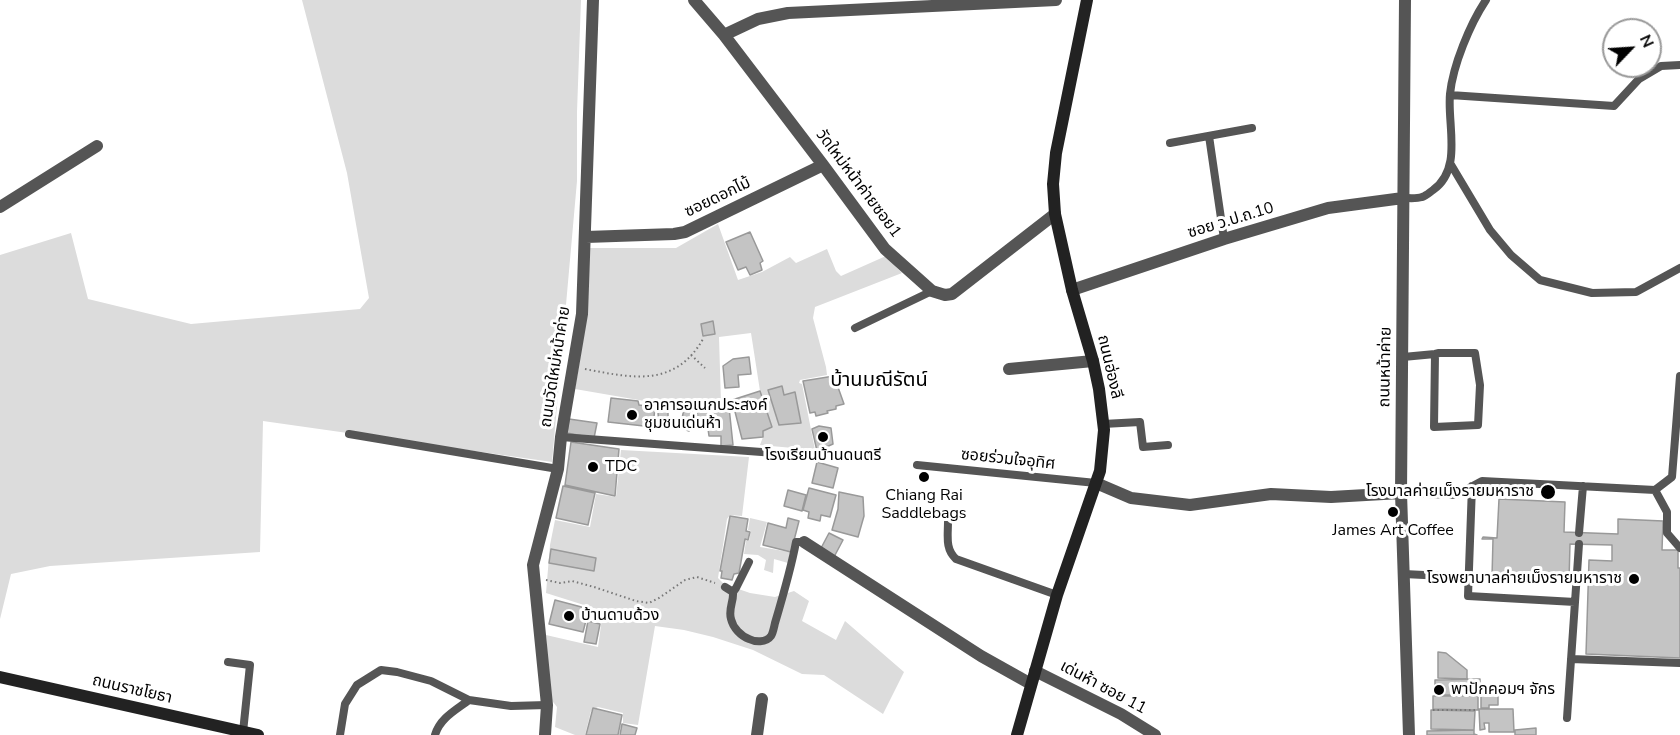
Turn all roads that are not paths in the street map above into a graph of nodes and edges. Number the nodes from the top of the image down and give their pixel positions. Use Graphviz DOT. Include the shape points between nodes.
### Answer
graph roads {
  1 [pos="593,0"];
  2 [pos="694,0"];
  3 [pos="1056,0"];
  4 [pos="1087,0"];
  5 [pos="1405,0"];
  6 [pos="1486,0"];
  7 [pos="930,3"];
  8 [pos="843,5"];
  9 [pos="724,35"];
  10 [pos="1680,65"];
  11 [pos="1450,95"];
  12 [pos="1252,128"];
  13 [pos="1209,136"];
  14 [pos="1170,143"];
  15 [pos="97,146"];
  16 [pos="1450,163"];
  17 [pos="823,165"];
  18 [pos="1403,198"];
  19 [pos="0,207"];
  20 [pos="1054,214"];
  21 [pos="586,237"];
  22 [pos="1224,239"];
  23 [pos="1680,268"];
  24 [pos="1072,290"];
  25 [pos="932,291"];
  26 [pos="855,328"];
  27 [pos="1435,354"];
  28 [pos="1402,357"];
  29 [pos="1093,362"];
  30 [pos="1009,369"];
  31 [pos="1680,376"];
  32 [pos="1103,424"];
  33 [pos="349,434"];
  34 [pos="561,438"];
  35 [pos="1168,445"];
  36 [pos="815,456"];
  37 [pos="917,465"];
  38 [pos="558,469"];
  39 [pos="1096,483"];
  40 [pos="1472,486"];
  41 [pos="1583,486"];
  42 [pos="1655,490"];
  43 [pos="1401,493"];
  44 [pos="948,522"];
  45 [pos="1580,533"];
  46 [pos="804,542"];
  47 [pos="1579,544"];
  48 [pos="1680,548"];
  49 [pos="749,562"];
  50 [pos="1404,574"];
  51 [pos="1469,578"];
  52 [pos="1484,578"];
  53 [pos="724,587"];
  54 [pos="733,592"];
  55 [pos="1057,595"];
  56 [pos="1575,602"];
  57 [pos="1571,659"];
  58 [pos="228,662"];
  59 [pos="1680,663"];
  60 [pos="1035,671"];
  61 [pos="0,677"];
  62 [pos="1032,684"];
  63 [pos="762,699"];
  64 [pos="469,700"];
  65 [pos="547,705"];
  66 [pos="1567,718"];
  67 [pos="243,732"];
  68 [pos="258,735"];
  69 [pos="340,735"];
  70 [pos="435,735"];
  71 [pos="545,735"];
  72 [pos="757,735"];
  73 [pos="1017,735"];
  74 [pos="1155,735"];
  75 [pos="1408,735"];
  1 -- 21 [label="street, ถนนวัดใหม่หน้าค่าย"];
  2 -- 9 [label="street, วัดใหม่หน้าค่ายซอย1"];
  3 -- 7 [label="street"];
  4 -- 20 [label="street, ถนนฮ่องลี" via="1056,153"];
  5 -- 18 [label="street, ถนนหน้าค่าย"];
  6 -- 11 [label="lane" via="1456,62"];
  7 -- 8 [label="street"];
  8 -- 9 [label="street" via="758,19"];
  9 -- 17 [label="street, วัดใหม่หน้าค่ายซอย1"];
  10 -- 11 [label="lane" via="1661,66 1639,79 1614,106"];
  11 -- 16 [label="lane"];
  12 -- 13 [label="lane"];
  13 -- 14 [label="lane"];
  13 -- 22 [label="lane"];
  15 -- 19 [label="street"];
  16 -- 18 [label="lane" via="1442,184 1422,197"];
  16 -- 23 [label="lane" via="1490,230 1540,280 1592,292 1636,292"];
  17 -- 21 [label="street, ซอยดอกไม้" via="684,232"];
  17 -- 25 [label="street, วัดใหม่หน้าค่ายซอย1" via="885,249"];
  18 -- 22 [label="street, ซอย ว.ป.ถ.10" via="1328,208"];
  18 -- 28 [label="street, ถนนหน้าค่าย"];
  20 -- 24 [label="street, ถนนฮ่องลี"];
  20 -- 25 [label="street" via="952,294"];
  21 -- 34 [label="street, ถนนวัดใหม่หน้าค่าย" via="582,314"];
  22 -- 24 [label="street, ซอย ว.ป.ถ.10"];
  24 -- 29 [label="street, ถนนฮ่องลี"];
  25 -- 26 [label="lane"];
  27 -- 27 [label="lane" via="1434,427 1478,425 1480,386 1475,353"];
  27 -- 28 [label="lane"];
  28 -- 43 [label="street, ถนนหน้าค่าย"];
  29 -- 30 [label="street"];
  29 -- 32 [label="street, ถนนฮ่องลี"];
  31 -- 42 [label="lane" via="1672,477"];
  32 -- 35 [label="lane" via="1140,422 1143,447"];
  32 -- 39 [label="street, ถนนฮ่องลี"];
  33 -- 38 [label="lane"];
  34 -- 36 [label="lane"];
  34 -- 38 [label="street, ถนนวัดใหม่หน้าค่าย"];
  37 -- 39 [label="lane, ซอยร่วมใจอุทิศ"];
  38 -- 65 [label="street, ถนนวัดใหม่หน้าค่าย" via="533,565"];
  39 -- 43 [label="street" via="1131,498 1190,505 1271,494"];
  39 -- 55 [label="street, ถนนฮ่องลี"];
  40 -- 41 [label="lane" via="1482,481"];
  40 -- 43 [label="lane" via="1456,495"];
  40 -- 51 [label="lane"];
  41 -- 42 [label="lane"];
  41 -- 45 [label="lane"];
  42 -- 48 [label="lane" via="1667,512 1667,533"];
  43 -- 50 [label="street, ถนนหน้าค่าย"];
  44 -- 55 [label="lane" via="948,546 956,559"];
  46 -- 54 [label="lane" via="796,542 781,605 771,636 766,640 750,639 735,627 730,619"];
  46 -- 62 [label="street" via="981,656"];
  47 -- 56 [label="lane"];
  49 -- 54 [label="lane"];
  50 -- 51 [label="lane"];
  50 -- 75 [label="street, ถนนหน้าค่าย"];
  51 -- 52 [label="lane"];
  51 -- 56 [label="lane" via="1468,596"];
  53 -- 54 [label="lane"];
  55 -- 60 [label="street, ถนนฮ่องลี"];
  56 -- 57 [label="lane"];
  57 -- 59 [label="lane"];
  57 -- 66 [label="lane"];
  58 -- 67 [label="lane" via="250,665"];
  60 -- 62 [label="street, ถนนฮ่องลี"];
  60 -- 74 [label="street, เด่นห้า ซอย 11"];
  61 -- 67 [label="street, ถนนราชโยธา"];
  62 -- 73 [label="street, ถนนฮ่องลี"];
  63 -- 72 [label="street"];
  64 -- 65 [label="lane" via="511,706"];
  64 -- 69 [label="lane" via="430,681 381,670 357,686 345,704"];
  64 -- 70 [label="lane" via="445,717"];
  65 -- 71 [label="street, ถนนวัดใหม่หน้าค่าย"];
  67 -- 68 [label="street, ถนนราชโยธา"];
}
